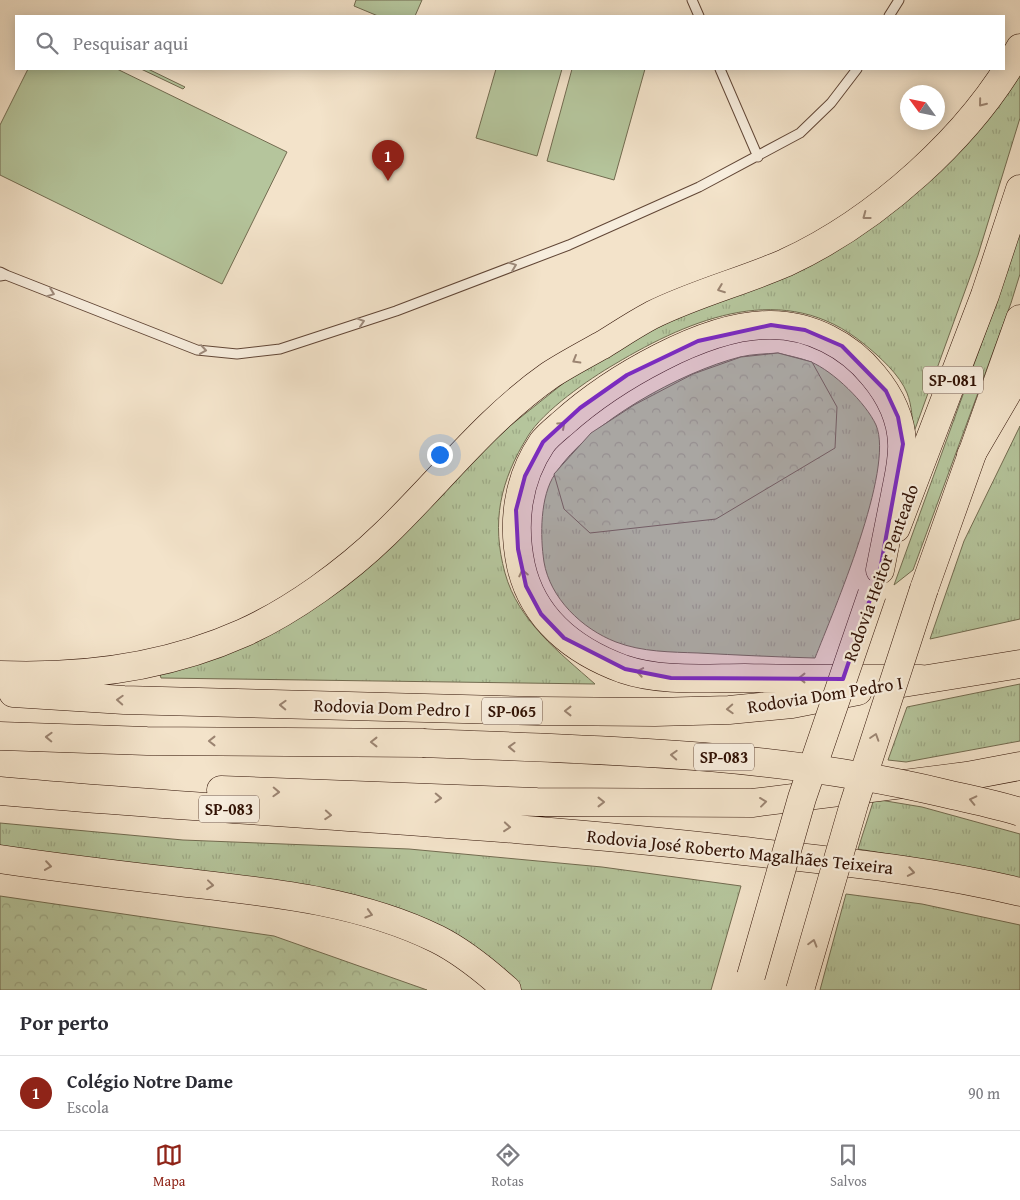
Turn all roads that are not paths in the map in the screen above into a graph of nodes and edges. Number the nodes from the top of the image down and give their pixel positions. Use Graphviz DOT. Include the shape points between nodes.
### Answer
graph roads {
  1 [pos="692,0"];
  2 [pos="899,0"];
  3 [pos="699,15"];
  4 [pos="890,15"];
  5 [pos="1020,48"];
  6 [pos="720,70"];
  7 [pos="856,70"];
  8 [pos="758,157"];
  9 [pos="1020,189"];
  10 [pos="2,274"];
  11 [pos="1020,319"];
  12 [pos="1020,372"];
  13 [pos="971,455"];
  14 [pos="876,582"];
  15 [pos="1020,647"];
  16 [pos="1020,664"];
  17 [pos="949,674"];
  18 [pos="0,675"];
  19 [pos="920,679"];
  20 [pos="0,693"];
  21 [pos="0,736"];
  22 [pos="1020,766"];
  23 [pos="0,779"];
  24 [pos="0,791"];
  25 [pos="1020,812"];
  26 [pos="0,860"];
  27 [pos="1020,892"];
  28 [pos="749,983"];
  29 [pos="507,990"];
  30 [pos="800,990"];
  1 -- 3 [label="lane"];
  2 -- 4 [label="lane"];
  5 -- 18 [label="main road, one-way" via="989,94 962,126 917,173 863,218 825,243 785,263 652,315 550,375 469,446 383,536 288,608 242,633 185,654 114,670 47,677"];
  6 -- 8 [label="lane"];
  7 -- 8 [label="lane" via="831,103 800,133"];
  10 -- 8 [label="lane, one-way" via="197,350 237,354 280,349 396,311 569,245"];
  9 -- 14 [label="main road, Rodovia Heitor Penteado / SP-081" via="985,295"];
  11 -- 13 [label="main road, SP-081"];
  12 -- 13 [label="main road"];
  30 -- 13 [label="main road, SP-081, one-way, bridge" via="854,804"];
  19 -- 14 [label="main road, one-way" via="671,678 625,669 564,638 541,614 526,586 518,549 516,510 525,476 543,442 580,408 628,375 698,341 734,330 771,325 805,330 842,346 865,365 886,390 898,417 902,444 899,472"];
  14 -- 28 [label="main road, Rodovia Heitor Penteado, bridge" via="802,798"];
  15 -- 17 [label="main road"];
  16 -- 17 [label="main road, Rodovia Dom Pedro I / SP-065"];
  17 -- 19 [label="main road, Rodovia Dom Pedro I / SP-065"];
  19 -- 20 [label="main road, Rodovia Dom Pedro I / SP-065, one-way" via="792,704 654,712 124,700"];
  25 -- 21 [label="main road, SP-083, one-way, bridge" via="906,784 730,758 423,743 147,741"];
  23 -- 22 [label="main road, one-way" via="537,802 752,803 967,776"];
  24 -- 27 [label="main road, Rodovia José Roberto Magalhães Teixeira / SP-083, one-way" via="615,836 858,862"];
  26 -- 29 [label="main road, one-way" via="331,903 390,920 437,940 480,966"];
}
